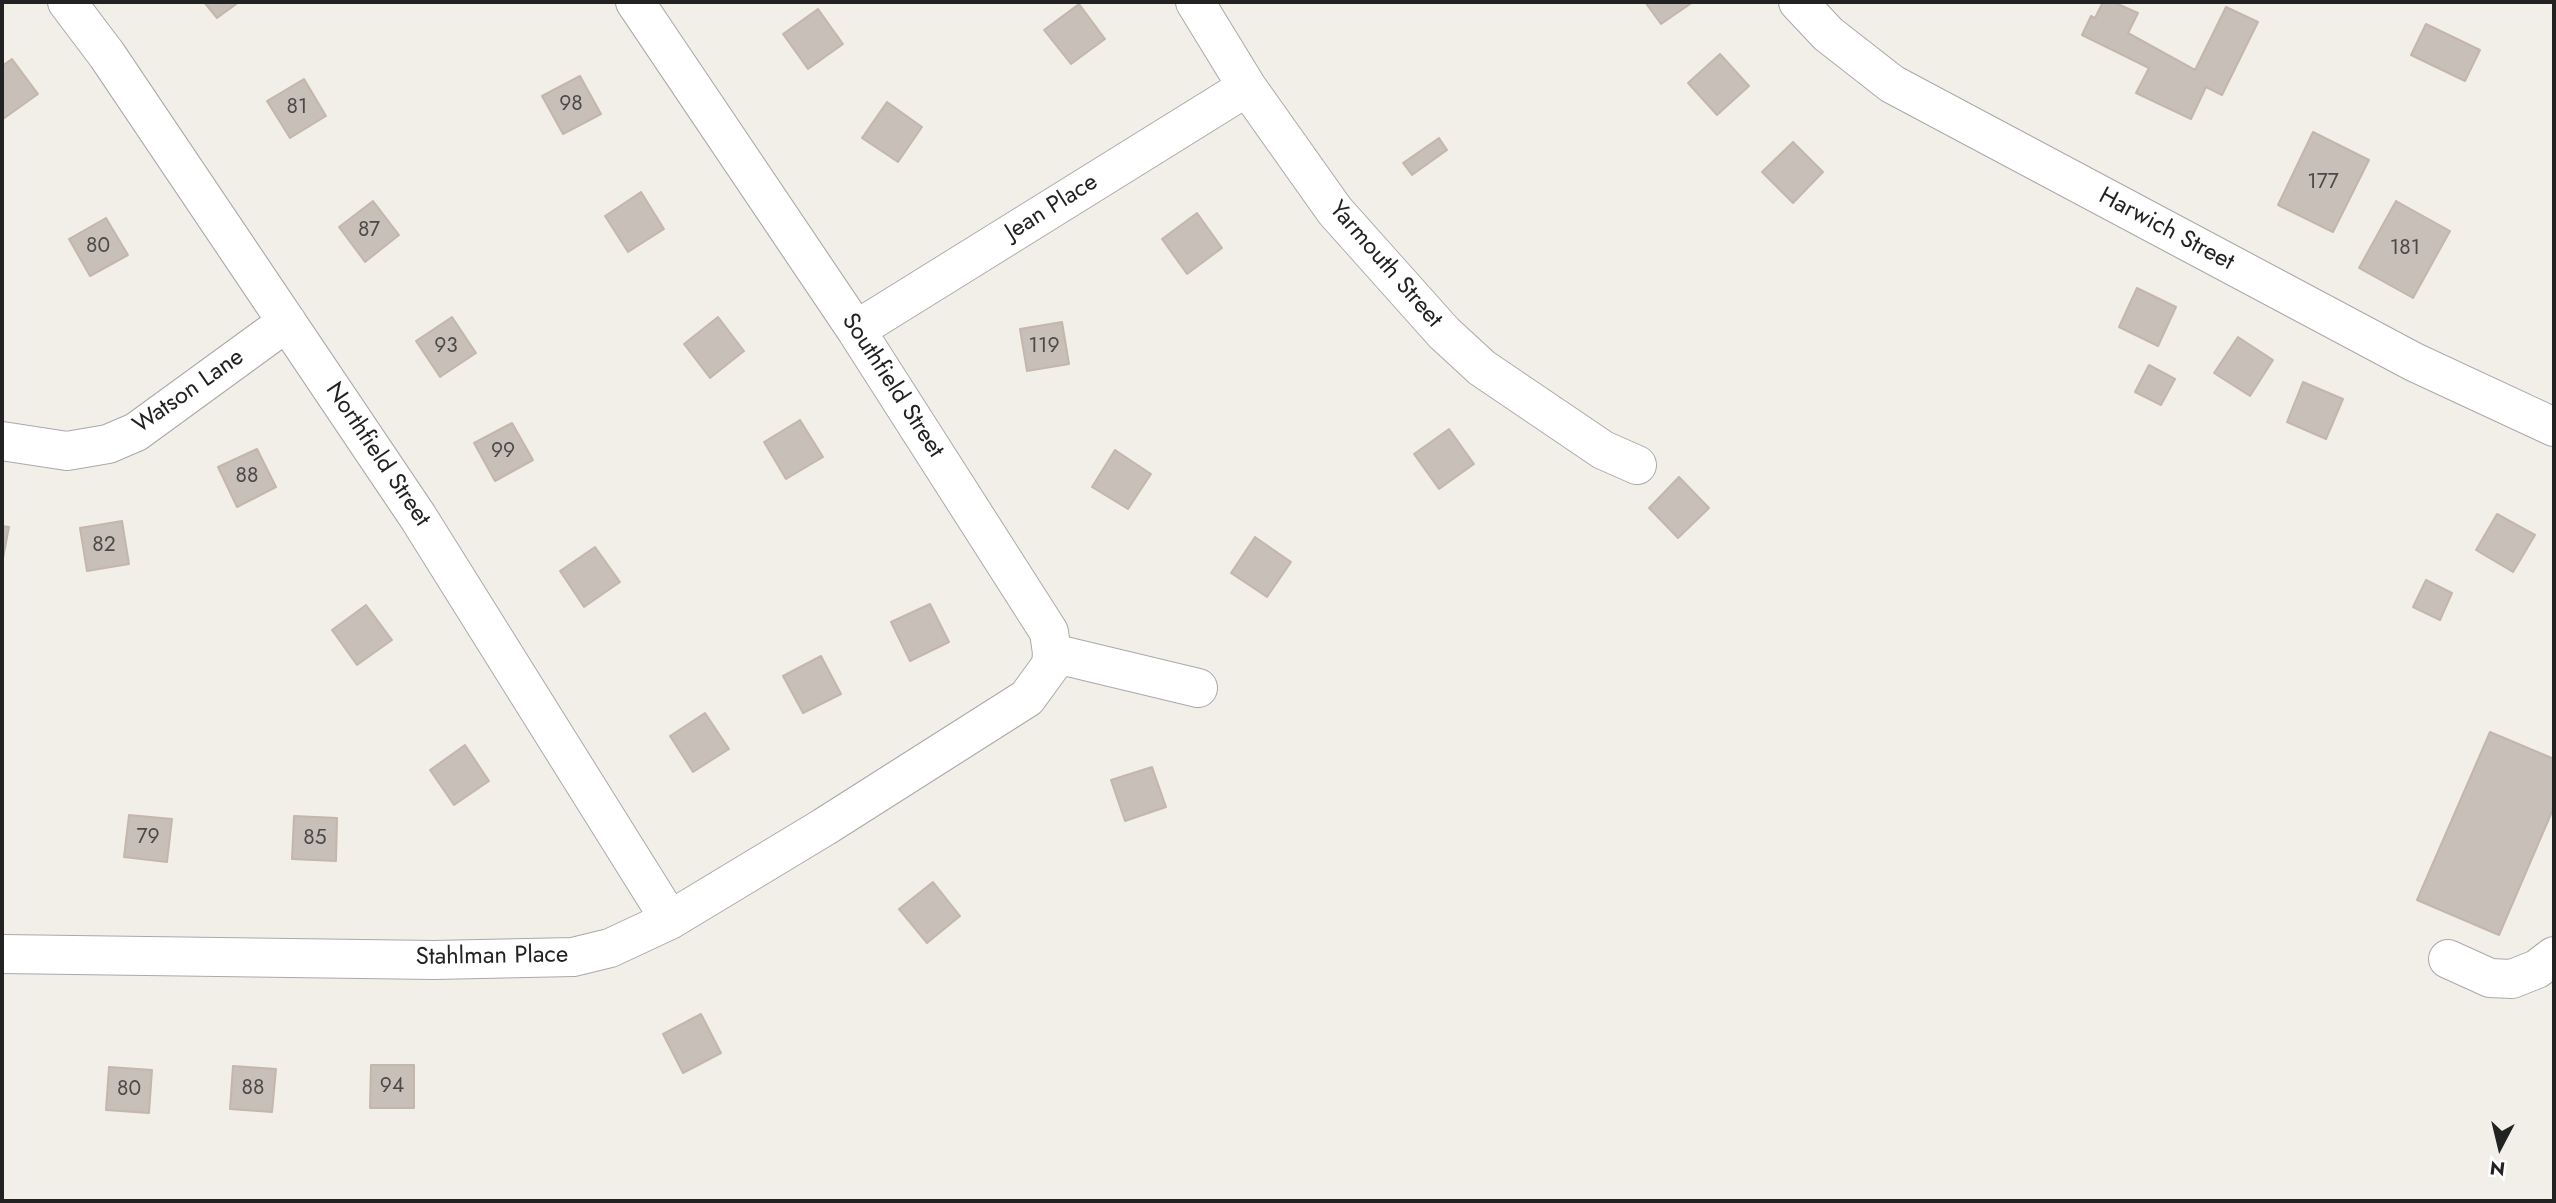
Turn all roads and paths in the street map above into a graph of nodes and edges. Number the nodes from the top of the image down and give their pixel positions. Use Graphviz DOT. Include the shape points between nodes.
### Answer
graph roads {
  1 [pos="67,2"];
  2 [pos="635,2"];
  3 [pos="1195,2"];
  4 [pos="1798,2"];
  5 [pos="1247,87"];
  6 [pos="287,322"];
  7 [pos="856,330"];
  8 [pos="2554,426"];
  9 [pos="2,441"];
  10 [pos="1637,465"];
  11 [pos="1052,653"];
  12 [pos="1198,688"];
  13 [pos="670,920"];
  14 [pos="2,954"];
  15 [pos="2554,956"];
  16 [pos="2448,959"];
  1 -- 6 [label="street, Northfield Street"];
  2 -- 7 [label="street, Southfield Street"];
  3 -- 5 [label="street, Yarmouth Street"];
  4 -- 8 [label="street, Harwich Street" via="1828,34 1892,84 2414,362"];
  5 -- 7 [label="street, Jean Place"];
  5 -- 10 [label="street, Yarmouth Street" via="1335,211 1444,333 1482,368 1603,450"];
  6 -- 9 [label="street, Watson Lane" via="136,432 108,444 67,452"];
  6 -- 13 [label="street, Northfield Street" via="426,528"];
  7 -- 11 [label="street, Southfield Street" via="1049,632"];
  11 -- 12 [label="street"];
  11 -- 13 [label="street, Stahlman Place" via="1051,665 1027,698"];
  13 -- 14 [label="street, Stahlman Place" via="610,948 573,957 434,960"];
  15 -- 16 [label="street" via="2512,979 2490,978"];
}
